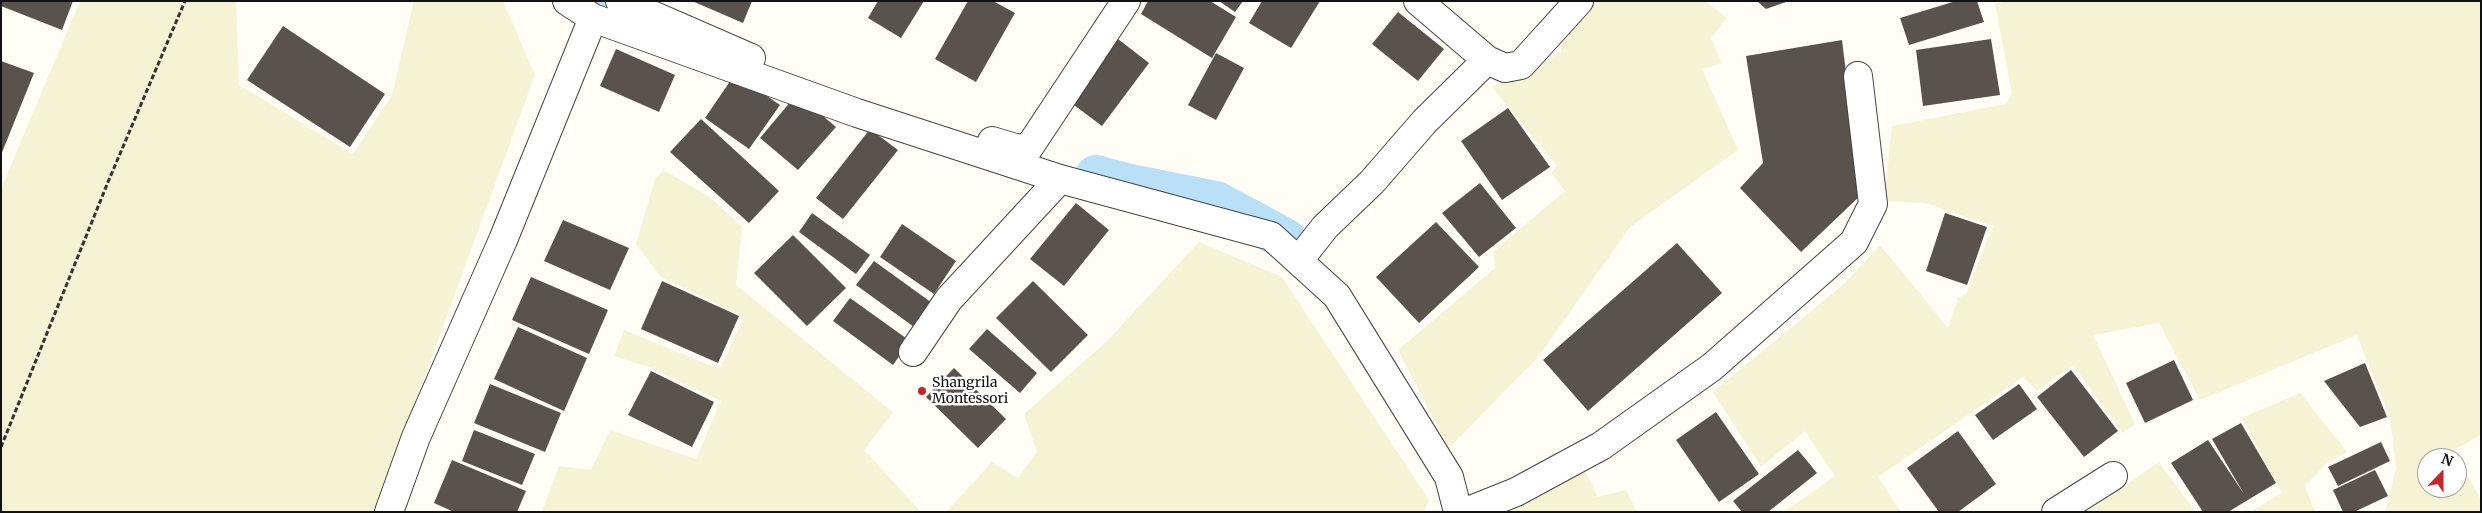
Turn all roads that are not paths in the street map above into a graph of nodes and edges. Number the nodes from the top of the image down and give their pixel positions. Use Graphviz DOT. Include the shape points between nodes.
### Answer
graph roads {
  1 [pos="567,1"];
  2 [pos="620,1"];
  3 [pos="1126,1"];
  4 [pos="1418,1"];
  5 [pos="1579,1"];
  6 [pos="667,10"];
  7 [pos="593,18"];
  8 [pos="1487,60"];
  9 [pos="1858,76"];
  10 [pos="1060,179"];
  11 [pos="1299,260"];
  12 [pos="913,352"];
  13 [pos="2113,476"];
  14 [pos="389,512"];
  15 [pos="1458,512"];
  16 [pos="1466,512"];
  17 [pos="2056,512"];
  1 -- 7 [label="street"];
  2 -- 6 [label="street"];
  3 -- 6 [label="street" via="1028,149 1015,148 819,88"];
  4 -- 8 [label="street"];
  5 -- 8 [label="street" via="1520,65 1505,68"];
  7 -- 10 [label="street" via="857,112"];
  7 -- 14 [label="street" via="503,240 416,437"];
  8 -- 11 [label="street" via="1325,227"];
  9 -- 16 [label="street" via="1873,204 1854,242 1712,367 1600,446 1516,492"];
  10 -- 11 [label="street" via="1271,236"];
  10 -- 12 [label="street" via="949,299"];
  11 -- 15 [label="street" via="1337,296 1393,384 1449,477"];
  13 -- 17 [label="street"];
}
